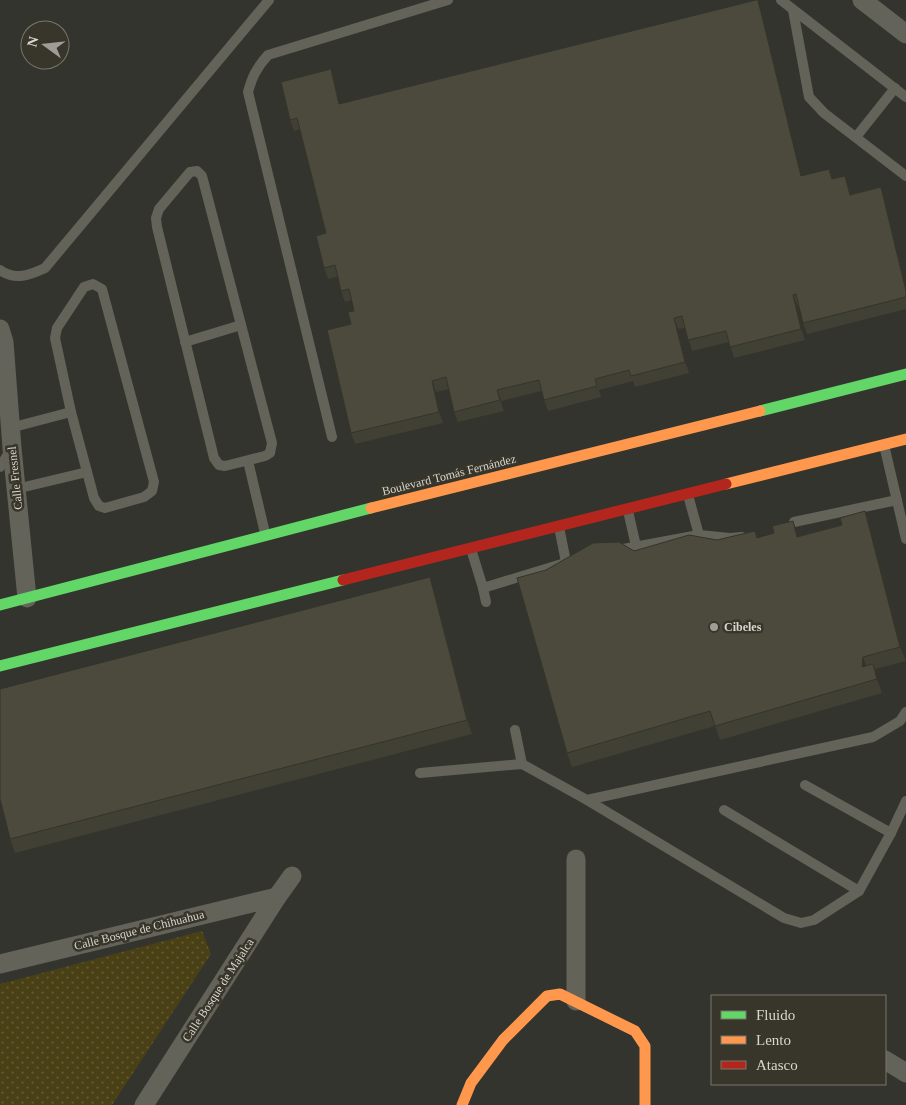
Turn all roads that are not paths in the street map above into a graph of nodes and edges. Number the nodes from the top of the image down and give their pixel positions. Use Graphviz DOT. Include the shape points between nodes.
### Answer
graph roads {
  1 [pos="269,0"];
  2 [pos="448,0"];
  3 [pos="781,0"];
  4 [pos="862,0"];
  5 [pos="794,10"];
  6 [pos="906,34"];
  7 [pos="895,88"];
  8 [pos="906,96"];
  9 [pos="856,137"];
  10 [pos="906,176"];
  11 [pos="0,270"];
  12 [pos="241,325"];
  13 [pos="0,329"];
  14 [pos="185,342"];
  15 [pos="906,374"];
  16 [pos="71,412"];
  17 [pos="10,428"];
  18 [pos="332,437"];
  19 [pos="906,439"];
  20 [pos="884,444"];
  21 [pos="12,448"];
  22 [pos="248,461"];
  23 [pos="0,467"];
  24 [pos="87,472"];
  25 [pos="16,489"];
  26 [pos="688,494"];
  27 [pos="897,500"];
  28 [pos="628,510"];
  29 [pos="794,522"];
  30 [pos="559,527"];
  31 [pos="265,535"];
  32 [pos="699,535"];
  33 [pos="745,536"];
  34 [pos="906,539"];
  35 [pos="636,546"];
  36 [pos="471,548"];
  37 [pos="610,552"];
  38 [pos="483,588"];
  39 [pos="27,598"];
  40 [pos="486,602"];
  41 [pos="0,605"];
  42 [pos="0,666"];
  43 [pos="906,712"];
  44 [pos="515,730"];
  45 [pos="522,764"];
  46 [pos="420,773"];
  47 [pos="805,785"];
  48 [pos="586,800"];
  49 [pos="906,801"];
  50 [pos="724,810"];
  51 [pos="891,833"];
  52 [pos="576,858"];
  53 [pos="292,876"];
  54 [pos="859,891"];
  55 [pos="277,897"];
  56 [pos="0,964"];
  57 [pos="576,1001"];
  58 [pos="886,1061"];
  59 [pos="906,1073"];
  60 [pos="144,1105"];
  61 [pos="462,1105"];
  62 [pos="645,1105"];
  1 -- 11 [label="lane" via="45,268 21,277"];
  2 -- 18 [label="lane" via="268,55 260,63 248,92"];
  3 -- 5 [label="lane"];
  4 -- 6 [label="street"];
  5 -- 7 [label="lane"];
  5 -- 9 [label="lane" via="809,97"];
  7 -- 8 [label="lane"];
  7 -- 9 [label="lane"];
  9 -- 10 [label="lane"];
  12 -- 14 [label="lane"];
  12 -- 14 [label="lane" via="202,176 197,171 190,172 159,209 156,218"];
  12 -- 22 [label="lane" via="272,443 270,452"];
  13 -- 17 [label="street, Calle Fresnel" via="4,342"];
  14 -- 22 [label="lane" via="214,458 225,466"];
  15 -- 31 [label="main road, Boulevard Tomás Fernández"];
  16 -- 17 [label="lane"];
  16 -- 24 [label="lane"];
  16 -- 24 [label="lane" via="55,338 57,328 84,287 93,284 102,289 154,482 152,492 105,508 99,506 94,498"];
  17 -- 21 [label="street, Calle Fresnel"];
  19 -- 20 [label="main road"];
  20 -- 26 [label="main road"];
  20 -- 27 [label="lane"];
  21 -- 23 [label="lane"];
  21 -- 25 [label="street, Calle Fresnel"];
  22 -- 31 [label="lane"];
  24 -- 25 [label="lane"];
  25 -- 39 [label="street, Calle Fresnel"];
  26 -- 28 [label="main road"];
  26 -- 32 [label="lane"];
  27 -- 29 [label="lane"];
  27 -- 34 [label="lane"];
  28 -- 30 [label="main road"];
  28 -- 35 [label="lane"];
  30 -- 36 [label="main road"];
  30 -- 38 [label="lane" via="571,561"];
  31 -- 39 [label="main road, Boulevard Tomás Fernández"];
  32 -- 33 [label="lane"];
  32 -- 35 [label="lane"];
  35 -- 37 [label="lane"];
  36 -- 38 [label="lane"];
  36 -- 42 [label="main road"];
  38 -- 40 [label="lane"];
  39 -- 41 [label="main road, Boulevard Tomás Fernández"];
  43 -- 48 [label="lane" via="900,721 873,736"];
  44 -- 45 [label="lane"];
  45 -- 46 [label="lane"];
  45 -- 48 [label="lane"];
  47 -- 51 [label="lane"];
  48 -- 54 [label="lane" via="784,918 800,923 814,920"];
  49 -- 51 [label="lane"];
  50 -- 54 [label="lane"];
  51 -- 54 [label="lane"];
  52 -- 57 [label="street"];
  53 -- 55 [label="street, Calle Bosque de Majalca"];
  55 -- 56 [label="street, Calle Bosque de Chihuahua"];
  55 -- 60 [label="street, Calle Bosque de Majalca"];
  57 -- 61 [label="main road" via="560,994 547,996 504,1040 471,1083"];
  57 -- 62 [label="main road" via="630,1028 641,1039 645,1046"];
  58 -- 59 [label="street"];
}
